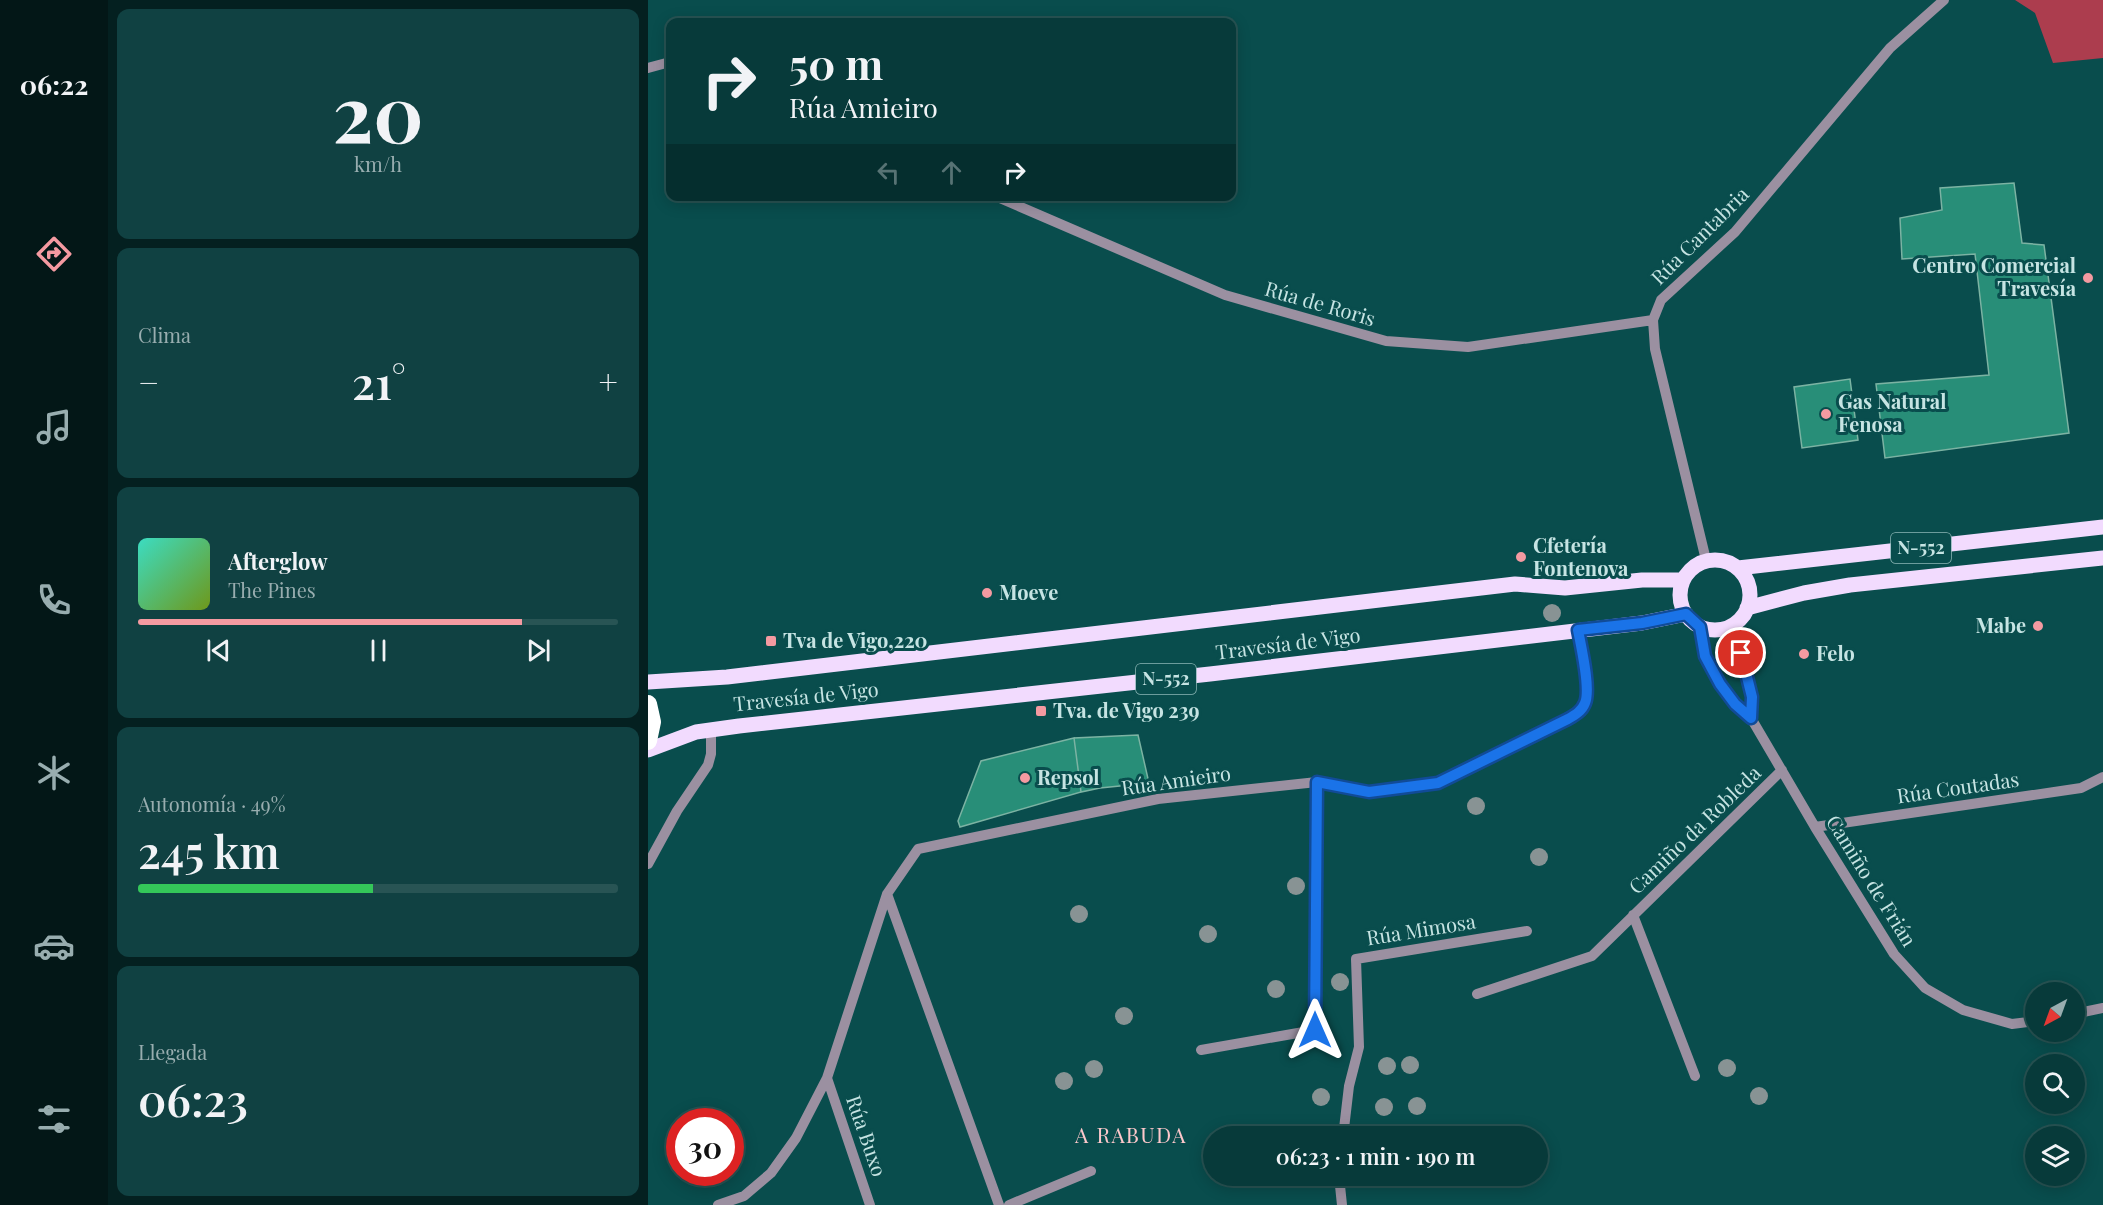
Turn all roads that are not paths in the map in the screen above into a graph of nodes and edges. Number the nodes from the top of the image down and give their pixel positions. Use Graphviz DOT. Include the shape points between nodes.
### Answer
graph roads {
  1 [pos="1944,0"];
  2 [pos="666,63"];
  3 [pos="648,68"];
  4 [pos="1007,201"];
  5 [pos="1653,321"];
  6 [pos="2103,527"];
  7 [pos="2103,558"];
  8 [pos="1706,560"];
  9 [pos="1738,568"];
  10 [pos="1682,580"];
  11 [pos="1748,608"];
  12 [pos="1686,614"];
  13 [pos="1736,623"];
  14 [pos="1700,627"];
  15 [pos="1578,630"];
  16 [pos="648,682"];
  17 [pos="648,704"];
  18 [pos="1751,718"];
  19 [pos="711,729"];
  20 [pos="648,741"];
  21 [pos="648,750"];
  22 [pos="1782,770"];
  23 [pos="2103,777"];
  24 [pos="1317,782"];
  25 [pos="1815,827"];
  26 [pos="648,864"];
  27 [pos="887,894"];
  28 [pos="1633,915"];
  29 [pos="1527,931"];
  30 [pos="1477,994"];
  31 [pos="2103,1008"];
  32 [pos="2085,1012"];
  33 [pos="2025,1022"];
  34 [pos="1201,1050"];
  35 [pos="1695,1076"];
  36 [pos="826,1078"];
  37 [pos="1344,1126"];
  38 [pos="1091,1171"];
  39 [pos="1340,1186"];
  40 [pos="718,1205"];
  41 [pos="870,1205"];
  42 [pos="999,1205"];
  43 [pos="1009,1205"];
  44 [pos="1342,1205"];
  1 -- 5 [label="street, Rúa Cantabria" via="1890,48 1735,232 1661,300"];
  2 -- 3 [label="street"];
  4 -- 5 [label="street, Rúa de Roris" via="1225,295 1386,341 1468,347"];
  5 -- 8 [label="street" via="1655,349"];
  6 -- 9 [label="main road, N-552"];
  7 -- 11 [label="main road, N-552" via="1850,585"];
  8 -- 9 [label="main road, N-552" via="1724,560"];
  8 -- 10 [label="main road" via="1696,564"];
  9 -- 11 [label="main road" via="1749,587"];
  10 -- 12 [label="main road" via="1680,598"];
  10 -- 16 [label="main road, Travesía de Vigo" via="1565,588 1515,584 727,677"];
  11 -- 13 [label="main road"];
  12 -- 14 [label="main road"];
  12 -- 15 [label="main road, Travesía de Vigo / N-552"];
  13 -- 14 [label="main road" via="1718,629"];
  13 -- 18 [label="street, Camiño de Frián" via="1752,697"];
  14 -- 18 [label="street, Camiño de Frián" via="1705,656 1712,669 1735,704"];
  15 -- 19 [label="main road, Travesía de Vigo / N-552"];
  15 -- 24 [label="street, Rúa Amieiro" via="1587,693 1585,704 1568,719 1438,783 1369,792"];
  17 -- 20 [label="highway" via="652,722"];
  18 -- 22 [label="street, Camiño de Frián"];
  19 -- 21 [label="main road, Travesía de Vigo / N-552"];
  19 -- 26 [label="street" via="708,765"];
  22 -- 25 [label="street, Camiño de Frián"];
  22 -- 28 [label="street, Camiño da Robleda"];
  23 -- 25 [label="street, Rúa Coutadas" via="2081,788"];
  24 -- 27 [label="street, Rúa Amieiro" via="1158,799 918,849"];
  24 -- 34 [label="street" via="1315,1030"];
  25 -- 33 [label="street, Camiño de Frián" via="1894,954 1926,988 1963,1010 2012,1024"];
  27 -- 36 [label="street, Rúa Amieiro"];
  27 -- 42 [label="street"];
  28 -- 30 [label="street, Camiño da Robleda" via="1592,956"];
  28 -- 35 [label="street, Camiño da Robleda"];
  29 -- 37 [label="street, Rúa Mimosa" via="1356,958 1359,1047"];
  31 -- 32 [label="street"];
  36 -- 40 [label="street, Rúa Amieiro" via="796,1138 771,1173 744,1196"];
  36 -- 41 [label="street, Rúa Buxo"];
  38 -- 43 [label="street"];
  39 -- 44 [label="street"];
}
